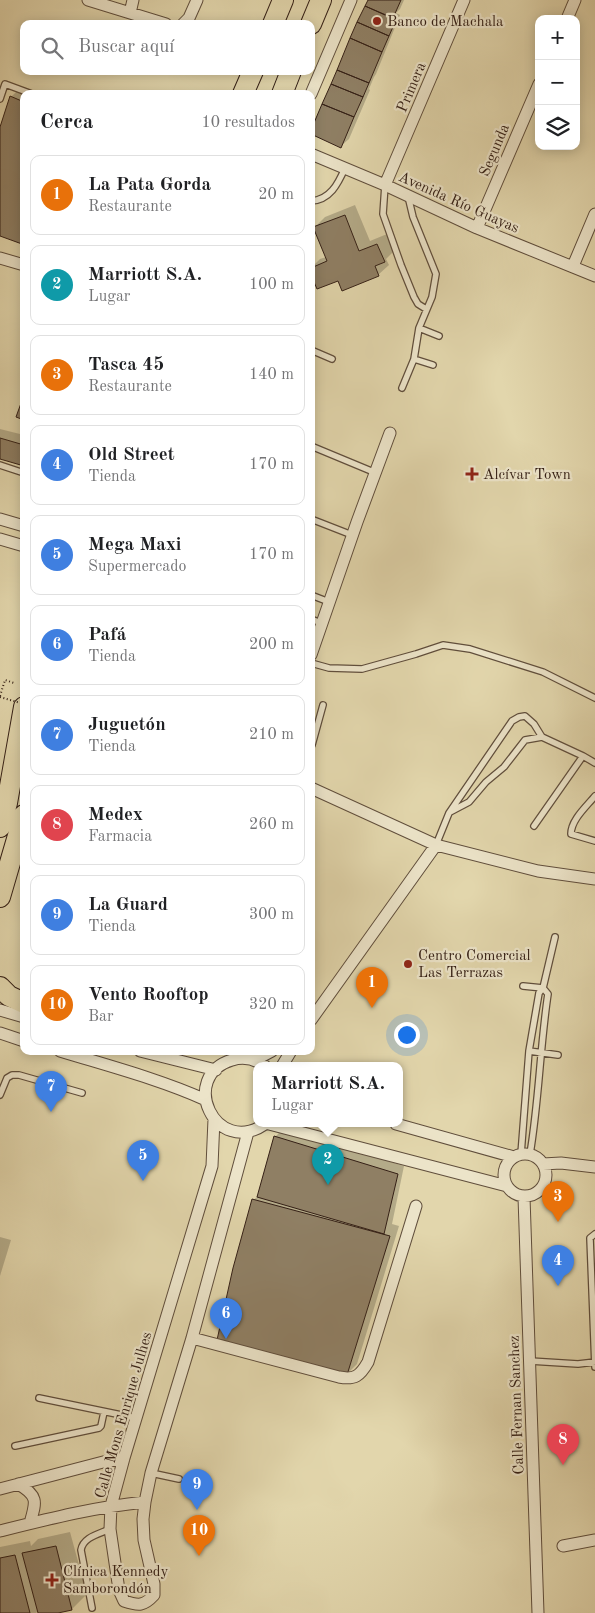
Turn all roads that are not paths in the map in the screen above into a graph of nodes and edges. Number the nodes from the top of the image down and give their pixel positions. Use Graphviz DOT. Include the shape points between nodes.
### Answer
graph roads {
  1 [pos="88,0"];
  2 [pos="133,0"];
  3 [pos="197,0"];
  4 [pos="283,0"];
  5 [pos="321,0"];
  6 [pos="351,0"];
  7 [pos="464,0"];
  8 [pos="575,0"];
  9 [pos="130,13"];
  10 [pos="569,15"];
  11 [pos="153,20"];
  12 [pos="187,20"];
  13 [pos="275,20"];
  14 [pos="313,20"];
  15 [pos="251,75"];
  16 [pos="289,75"];
  17 [pos="21,90"];
  18 [pos="245,90"];
  19 [pos="284,90"];
  20 [pos="313,90"];
  21 [pos="535,93"];
  22 [pos="0,99"];
  23 [pos="315,156"];
  24 [pos="345,168"];
  25 [pos="385,185"];
  26 [pos="408,196"];
  27 [pos="315,200"];
  28 [pos="595,214"];
  29 [pos="477,228"];
  30 [pos="0,258"];
  31 [pos="20,264"];
  32 [pos="573,266"];
  33 [pos="595,276"];
  34 [pos="426,310"];
  35 [pos="419,328"];
  36 [pos="439,336"];
  37 [pos="315,352"];
  38 [pos="332,359"];
  39 [pos="414,359"];
  40 [pos="432,365"];
  41 [pos="402,388"];
  42 [pos="390,433"];
  43 [pos="315,448"];
  44 [pos="0,465"];
  45 [pos="20,471"];
  46 [pos="376,473"];
  47 [pos="0,519"];
  48 [pos="315,521"];
  49 [pos="20,525"];
  50 [pos="352,536"];
  51 [pos="0,539"];
  52 [pos="20,545"];
  53 [pos="315,597"];
  54 [pos="329,602"];
  55 [pos="316,621"];
  56 [pos="315,664"];
  57 [pos="19,688"];
  58 [pos="595,698"];
  59 [pos="323,705"];
  60 [pos="20,729"];
  61 [pos="315,734"];
  62 [pos="542,737"];
  63 [pos="583,756"];
  64 [pos="595,763"];
  65 [pos="0,773"];
  66 [pos="315,790"];
  67 [pos="595,796"];
  68 [pos="449,813"];
  69 [pos="534,826"];
  70 [pos="0,827"];
  71 [pos="20,833"];
  72 [pos="595,842"];
  73 [pos="436,845"];
  74 [pos="595,879"];
  75 [pos="0,897"];
  76 [pos="554,937"];
  77 [pos="523,986"];
  78 [pos="0,987"];
  79 [pos="543,988"];
  80 [pos="20,1001"];
  81 [pos="0,1010"];
  82 [pos="315,1014"];
  83 [pos="20,1016"];
  84 [pos="0,1034"];
  85 [pos="20,1039"];
  86 [pos="529,1051"];
  87 [pos="541,1053"];
  88 [pos="90,1055"];
  89 [pos="558,1055"];
  90 [pos="143,1062"];
  91 [pos="256,1062"];
  92 [pos="216,1070"];
  93 [pos="526,1081"];
  94 [pos="538,1082"];
  95 [pos="82,1093"];
  96 [pos="0,1095"];
  97 [pos="206,1100"];
  98 [pos="214,1119"];
  99 [pos="403,1126"];
  100 [pos="261,1127"];
  101 [pos="280,1127"];
  102 [pos="248,1132"];
  103 [pos="522,1155"];
  104 [pos="543,1164"];
  105 [pos="595,1167"];
  106 [pos="506,1186"];
  107 [pos="524,1197"];
  108 [pos="416,1206"];
  109 [pos="595,1234"];
  110 [pos="192,1338"];
  111 [pos="530,1361"];
  112 [pos="595,1363"];
  113 [pos="39,1398"];
  114 [pos="104,1412"];
  115 [pos="136,1418"];
  116 [pos="15,1446"];
  117 [pos="124,1458"];
  118 [pos="151,1473"];
  119 [pos="179,1479"];
  120 [pos="18,1484"];
  121 [pos="0,1490"];
  122 [pos="145,1502"];
  123 [pos="111,1506"];
  124 [pos="30,1523"];
  125 [pos="110,1529"];
  126 [pos="0,1531"];
  127 [pos="595,1540"];
  128 [pos="563,1546"];
  129 [pos="92,1608"];
  130 [pos="538,1613"];
  1 -- 9 [label="street"];
  2 -- 9 [label="street"];
  3 -- 12 [label="street"];
  4 -- 13 [label="highway"];
  5 -- 14 [label="highway"];
  6 -- 20 [label="street"];
  7 -- 25 [label="street, Primera"];
  8 -- 10 [label="street"];
  9 -- 11 [label="street"];
  15 -- 18 [label="highway"];
  16 -- 19 [label="highway"];
  17 -- 22 [label="lane" via="5,84"];
  21 -- 29 [label="street, Segunda"];
  23 -- 24 [label="street, Avenida Río Guayas"];
  24 -- 25 [label="street, Avenida Río Guayas"];
  24 -- 27 [label="lane" via="332,191 325,198"];
  25 -- 26 [label="street, Avenida Río Guayas"];
  25 -- 34 [label="lane" via="383,214 387,227 414,297"];
  26 -- 29 [label="street, Avenida Río Guayas"];
  26 -- 34 [label="lane" via="412,217 436,274 432,298"];
  28 -- 32 [label="street"];
  29 -- 32 [label="street, Avenida Río Guayas"];
  30 -- 31 [label="street"];
  32 -- 33 [label="street, Avenida Río Guayas"];
  34 -- 35 [label="lane"];
  35 -- 36 [label="lane"];
  35 -- 39 [label="lane"];
  37 -- 38 [label="lane"];
  39 -- 40 [label="lane"];
  39 -- 41 [label="lane"];
  42 -- 46 [label="street"];
  43 -- 46 [label="lane"];
  44 -- 45 [label="lane"];
  46 -- 50 [label="street"];
  47 -- 49 [label="street"];
  48 -- 50 [label="lane"];
  50 -- 54 [label="street"];
  51 -- 52 [label="street"];
  53 -- 54 [label="lane"];
  54 -- 55 [label="street"];
  56 -- 58 [label="lane" via="329,668 362,668 443,644 543,672"];
  57 -- 65 [label="highway"];
  59 -- 61 [label="lane"];
  60 -- 70 [label="highway"];
  62 -- 63 [label="lane"];
  62 -- 68 [label="lane" via="525,740 504,767 469,802"];
  62 -- 68 [label="lane" via="525,716 512,721"];
  63 -- 64 [label="lane"];
  63 -- 69 [label="lane"];
  66 -- 73 [label="street"];
  67 -- 72 [label="lane" via="571,830 571,834"];
  68 -- 73 [label="lane"];
  71 -- 75 [label="highway"];
  73 -- 74 [label="street" via="538,871"];
  73 -- 82 [label="street"];
  76 -- 79 [label="lane"];
  77 -- 79 [label="lane"];
  78 -- 80 [label="highway"];
  79 -- 86 [label="lane" via="539,993"];
  79 -- 87 [label="lane" via="548,994"];
  81 -- 83 [label="street"];
  84 -- 85 [label="street"];
  86 -- 87 [label="lane"];
  86 -- 93 [label="lane"];
  87 -- 89 [label="lane"];
  87 -- 94 [label="lane"];
  88 -- 90 [label="street"];
  90 -- 92 [label="street"];
  90 -- 97 [label="street" via="180,1089"];
  91 -- 92 [label="street" via="238,1058"];
  92 -- 97 [label="street" via="206,1084"];
  93 -- 94 [label="lane"];
  93 -- 103 [label="lane"];
  94 -- 103 [label="lane" via="534,1128"];
  95 -- 96 [label="lane" via="19,1075 7,1078"];
  97 -- 98 [label="street"];
  98 -- 102 [label="street" via="235,1132"];
  98 -- 115 [label="street, Calle Mons Enrique Julhes" via="212,1166"];
  99 -- 103 [label="street"];
  100 -- 102 [label="street"];
  101 -- 106 [label="street"];
  102 -- 110 [label="street, Calle Mons Enrique Julhes"];
  103 -- 104 [label="street" via="537,1158"];
  103 -- 106 [label="street" via="507,1162 504,1170"];
  104 -- 105 [label="street"];
  104 -- 107 [label="street" via="546,1171 544,1186 532,1196"];
  106 -- 107 [label="street"];
  107 -- 111 [label="street, Calle Fernan Sanchez"];
  108 -- 110 [label="street" via="368,1362 360,1374 353,1378 339,1377"];
  109 -- 112 [label="lane" via="590,1238"];
  110 -- 118 [label="street, Calle Mons Enrique Julhes"];
  111 -- 112 [label="lane"];
  111 -- 130 [label="street, Calle Fernan Sanchez"];
  113 -- 114 [label="lane"];
  114 -- 115 [label="lane"];
  114 -- 116 [label="lane" via="99,1428"];
  115 -- 117 [label="street, Calle Mons Enrique Julhes"];
  117 -- 120 [label="street"];
  117 -- 123 [label="street, Calle Mons Enrique Julhes"];
  118 -- 119 [label="lane"];
  118 -- 122 [label="street, Calle Mons Enrique Julhes"];
  120 -- 121 [label="street"];
  120 -- 124 [label="street" via="29,1490 34,1498"];
  122 -- 123 [label="street"];
  122 -- 125 [label="street, Calle Mons Enrique Julhes" via="144,1540 154,1595 141,1605 124,1601 119,1590"];
  123 -- 124 [label="street"];
  123 -- 125 [label="street, Calle Mons Enrique Julhes"];
  124 -- 126 [label="street"];
  125 -- 129 [label="lane" via="81,1546"];
  127 -- 128 [label="street"];
}
